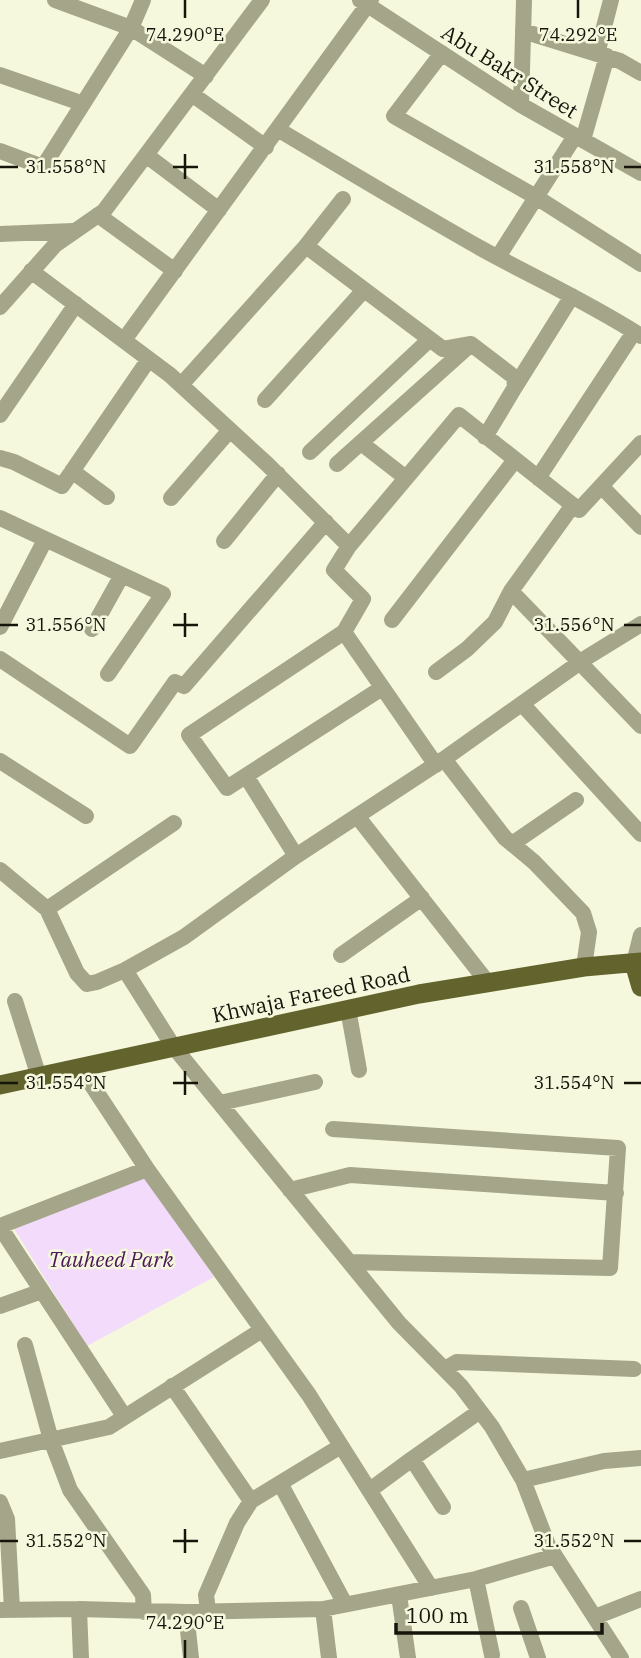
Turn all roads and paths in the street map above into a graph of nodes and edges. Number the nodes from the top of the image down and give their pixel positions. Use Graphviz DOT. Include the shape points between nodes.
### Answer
graph roads {
  1 [pos="55,0"];
  2 [pos="143,0"];
  3 [pos="262,0"];
  4 [pos="524,0"];
  5 [pos="611,0"];
  6 [pos="366,2"];
  7 [pos="131,28"];
  8 [pos="523,31"];
  9 [pos="442,53"];
  10 [pos="602,55"];
  11 [pos="641,73"];
  12 [pos="0,75"];
  13 [pos="206,76"];
  14 [pos="193,94"];
  15 [pos="81,103"];
  16 [pos="521,105"];
  17 [pos="279,130"];
  18 [pos="579,138"];
  19 [pos="266,146"];
  20 [pos="0,151"];
  21 [pos="146,155"];
  22 [pos="641,173"];
  23 [pos="536,197"];
  24 [pos="343,199"];
  25 [pos="219,210"];
  26 [pos="98,215"];
  27 [pos="76,231"];
  28 [pos="0,234"];
  29 [pos="306,246"];
  30 [pos="498,257"];
  31 [pos="641,264"];
  32 [pos="31,271"];
  33 [pos="174,271"];
  34 [pos="364,290"];
  35 [pos="572,296"];
  36 [pos="76,304"];
  37 [pos="0,307"];
  38 [pos="638,334"];
  39 [pos="124,340"];
  40 [pos="429,340"];
  41 [pos="471,344"];
  42 [pos="149,359"];
  43 [pos="181,385"];
  44 [pos="515,387"];
  45 [pos="265,400"];
  46 [pos="0,415"];
  47 [pos="230,430"];
  48 [pos="485,437"];
  49 [pos="360,443"];
  50 [pos="641,443"];
  51 [pos="310,452"];
  52 [pos="0,458"];
  53 [pos="515,460"];
  54 [pos="337,464"];
  55 [pos="72,471"];
  56 [pos="278,474"];
  57 [pos="406,478"];
  58 [pos="538,478"];
  59 [pos="601,486"];
  60 [pos="107,497"];
  61 [pos="171,498"];
  62 [pos="573,505"];
  63 [pos="0,518"];
  64 [pos="326,522"];
  65 [pos="641,527"];
  66 [pos="46,540"];
  67 [pos="224,541"];
  68 [pos="349,546"];
  69 [pos="122,575"];
  70 [pos="511,591"];
  71 [pos="392,620"];
  72 [pos="641,624"];
  73 [pos="0,627"];
  74 [pos="92,629"];
  75 [pos="344,632"];
  76 [pos="0,659"];
  77 [pos="581,662"];
  78 [pos="436,671"];
  79 [pos="108,674"];
  80 [pos="382,688"];
  81 [pos="523,705"];
  82 [pos="641,726"];
  83 [pos="0,761"];
  84 [pos="440,762"];
  85 [pos="246,776"];
  86 [pos="576,800"];
  87 [pos="86,816"];
  88 [pos="357,816"];
  89 [pos="174,823"];
  90 [pos="639,828"];
  91 [pos="512,844"];
  92 [pos="296,856"];
  93 [pos="0,870"];
  94 [pos="422,898"];
  95 [pos="47,909"];
  96 [pos="641,935"];
  97 [pos="341,955"];
  98 [pos="637,962"];
  99 [pos="584,967"];
  100 [pos="125,970"];
  101 [pos="488,983"];
  102 [pos="641,987"];
  103 [pos="15,1001"];
  104 [pos="348,1009"];
  105 [pos="173,1046"];
  106 [pos="80,1067"];
  107 [pos="359,1070"];
  108 [pos="39,1077"];
  109 [pos="315,1083"];
  110 [pos="0,1086"];
  111 [pos="220,1103"];
  112 [pos="333,1129"];
  113 [pos="147,1169"];
  114 [pos="290,1190"];
  115 [pos="616,1193"];
  116 [pos="0,1227"];
  117 [pos="349,1262"];
  118 [pos="42,1291"];
  119 [pos="0,1306"];
  120 [pos="262,1330"];
  121 [pos="25,1345"];
  122 [pos="445,1369"];
  123 [pos="634,1369"];
  124 [pos="172,1386"];
  125 [pos="480,1411"];
  126 [pos="124,1416"];
  127 [pos="51,1440"];
  128 [pos="341,1446"];
  129 [pos="0,1451"];
  130 [pos="641,1458"];
  131 [pos="412,1459"];
  132 [pos="523,1480"];
  133 [pos="281,1483"];
  134 [pos="370,1490"];
  135 [pos="251,1501"];
  136 [pos="1,1507"];
  137 [pos="443,1507"];
  138 [pos="555,1556"];
  139 [pos="476,1579"];
  140 [pos="430,1588"];
  141 [pos="399,1595"];
  142 [pos="641,1599"];
  143 [pos="345,1604"];
  144 [pos="521,1608"];
  145 [pos="6,1609"];
  146 [pos="79,1609"];
  147 [pos="323,1609"];
  148 [pos="208,1611"];
  149 [pos="144,1612"];
  150 [pos="186,1612"];
  151 [pos="595,1617"];
  152 [pos="492,1655"];
  153 [pos="533,1656"];
  154 [pos="80,1658"];
  155 [pos="191,1658"];
  156 [pos="329,1658"];
  157 [pos="408,1658"];
  158 [pos="621,1658"];
  1 -- 7 [label="street"];
  2 -- 7 [label="street"];
  3 -- 13 [label="street"];
  4 -- 8 [label="street"];
  5 -- 10 [label="street"];
  6 -- 9 [label="street, Abu Bakr Street"];
  6 -- 17 [label="street"];
  7 -- 13 [label="street"];
  7 -- 15 [label="street"];
  8 -- 10 [label="street"];
  8 -- 16 [label="street"];
  9 -- 16 [label="street, Abu Bakr Street"];
  9 -- 23 [label="street" via="394,116"];
  10 -- 11 [label="street"];
  10 -- 18 [label="street"];
  12 -- 15 [label="street"];
  13 -- 14 [label="street"];
  14 -- 19 [label="street"];
  14 -- 21 [label="street"];
  15 -- 20 [label="street" via="43,167"];
  16 -- 18 [label="street, Abu Bakr Street"];
  17 -- 19 [label="street"];
  17 -- 30 [label="street"];
  18 -- 22 [label="street, Abu Bakr Street"];
  18 -- 23 [label="street"];
  19 -- 25 [label="street"];
  21 -- 25 [label="street"];
  21 -- 26 [label="street"];
  23 -- 30 [label="street"];
  23 -- 31 [label="street"];
  24 -- 29 [label="street"];
  25 -- 33 [label="street"];
  26 -- 27 [label="street"];
  26 -- 33 [label="street"];
  27 -- 28 [label="street"];
  27 -- 32 [label="street"];
  29 -- 34 [label="street"];
  29 -- 43 [label="street"];
  30 -- 35 [label="street"];
  32 -- 36 [label="street"];
  32 -- 37 [label="street"];
  33 -- 39 [label="street"];
  34 -- 40 [label="street"];
  34 -- 45 [label="street"];
  35 -- 38 [label="street"];
  35 -- 44 [label="street"];
  36 -- 39 [label="street"];
  36 -- 46 [label="street"];
  38 -- 58 [label="street"];
  39 -- 42 [label="street"];
  40 -- 41 [label="street" via="443,349"];
  40 -- 51 [label="street"];
  41 -- 44 [label="street" via="514,377"];
  41 -- 49 [label="street"];
  42 -- 43 [label="street"];
  42 -- 55 [label="street"];
  43 -- 47 [label="street"];
  44 -- 48 [label="street"];
  47 -- 56 [label="street"];
  47 -- 61 [label="street"];
  48 -- 53 [label="street"];
  48 -- 57 [label="street" via="458,415"];
  49 -- 54 [label="street"];
  49 -- 57 [label="street"];
  50 -- 59 [label="street"];
  52 -- 55 [label="street" via="62,485"];
  53 -- 58 [label="street"];
  53 -- 71 [label="street"];
  55 -- 60 [label="street"];
  56 -- 64 [label="street"];
  56 -- 67 [label="street"];
  57 -- 68 [label="street"];
  58 -- 62 [label="street"];
  59 -- 62 [label="street" via="579,510"];
  59 -- 65 [label="street"];
  62 -- 70 [label="street"];
  63 -- 66 [label="street"];
  64 -- 68 [label="street"];
  64 -- 76 [label="street" via="184,686 175,682 130,746"];
  66 -- 69 [label="street"];
  66 -- 73 [label="street"];
  68 -- 75 [label="street" via="334,570 363,599"];
  69 -- 74 [label="street"];
  69 -- 79 [label="street" via="163,594"];
  70 -- 77 [label="street"];
  70 -- 78 [label="street" via="495,622"];
  72 -- 77 [label="street"];
  75 -- 80 [label="street"];
  75 -- 85 [label="street" via="189,736 227,788"];
  77 -- 81 [label="street"];
  77 -- 82 [label="street"];
  80 -- 84 [label="street"];
  80 -- 85 [label="street"];
  81 -- 84 [label="street"];
  81 -- 90 [label="street"];
  83 -- 87 [label="street"];
  84 -- 88 [label="street"];
  84 -- 91 [label="street"];
  85 -- 92 [label="street"];
  86 -- 91 [label="street"];
  88 -- 92 [label="street"];
  88 -- 94 [label="street"];
  89 -- 95 [label="street"];
  91 -- 99 [label="street" via="583,913 589,932"];
  92 -- 100 [label="street" via="184,937"];
  93 -- 95 [label="street"];
  94 -- 97 [label="street"];
  94 -- 101 [label="street"];
  95 -- 100 [label="street" via="77,973 87,984"];
  96 -- 98 [label="street"];
  98 -- 99 [label="main road, Khwaja Fareed Road"];
  98 -- 102 [label="main road"];
  99 -- 101 [label="main road, Khwaja Fareed Road"];
  100 -- 105 [label="street"];
  101 -- 104 [label="main road, Khwaja Fareed Road"];
  103 -- 108 [label="street"];
  104 -- 105 [label="main road, Khwaja Fareed Road"];
  104 -- 107 [label="street"];
  105 -- 106 [label="main road, Khwaja Fareed Road"];
  105 -- 111 [label="street"];
  106 -- 108 [label="main road, Khwaja Fareed Road"];
  106 -- 113 [label="street"];
  108 -- 110 [label="main road, Khwaja Fareed Road"];
  109 -- 111 [label="street"];
  111 -- 114 [label="street"];
  112 -- 115 [label="street" via="618,1149"];
  113 -- 116 [label="street"];
  113 -- 120 [label="street"];
  114 -- 115 [label="street" via="349,1175"];
  114 -- 117 [label="street"];
  115 -- 117 [label="street" via="610,1268"];
  116 -- 118 [label="street"];
  117 -- 122 [label="street" via="399,1323"];
  118 -- 119 [label="street"];
  118 -- 126 [label="street"];
  120 -- 124 [label="street"];
  120 -- 128 [label="street"];
  121 -- 127 [label="street"];
  122 -- 123 [label="street" via="457,1362"];
  122 -- 125 [label="street"];
  124 -- 126 [label="street"];
  124 -- 135 [label="street"];
  125 -- 131 [label="street"];
  125 -- 132 [label="street"];
  126 -- 127 [label="street" via="109,1427"];
  127 -- 129 [label="street"];
  127 -- 149 [label="street" via="70,1490 143,1595"];
  128 -- 133 [label="street"];
  128 -- 134 [label="street"];
  130 -- 132 [label="street" via="604,1461"];
  131 -- 134 [label="street"];
  131 -- 137 [label="street"];
  132 -- 138 [label="street"];
  133 -- 135 [label="street"];
  133 -- 143 [label="street"];
  134 -- 140 [label="street"];
  135 -- 148 [label="street" via="206,1595"];
  136 -- 145 [label="street" via="7,1519"];
  138 -- 139 [label="street"];
  138 -- 151 [label="street"];
  139 -- 140 [label="street"];
  139 -- 152 [label="street"];
  140 -- 141 [label="street"];
  141 -- 143 [label="street"];
  141 -- 157 [label="street"];
  142 -- 151 [label="street"];
  143 -- 147 [label="street"];
  144 -- 153 [label="street"];
  145 -- 146 [label="street"];
  146 -- 149 [label="street"];
  146 -- 154 [label="street"];
  147 -- 148 [label="street"];
  147 -- 156 [label="street"];
  148 -- 150 [label="street"];
  149 -- 150 [label="street"];
  150 -- 155 [label="street"];
  151 -- 158 [label="street"];
}
